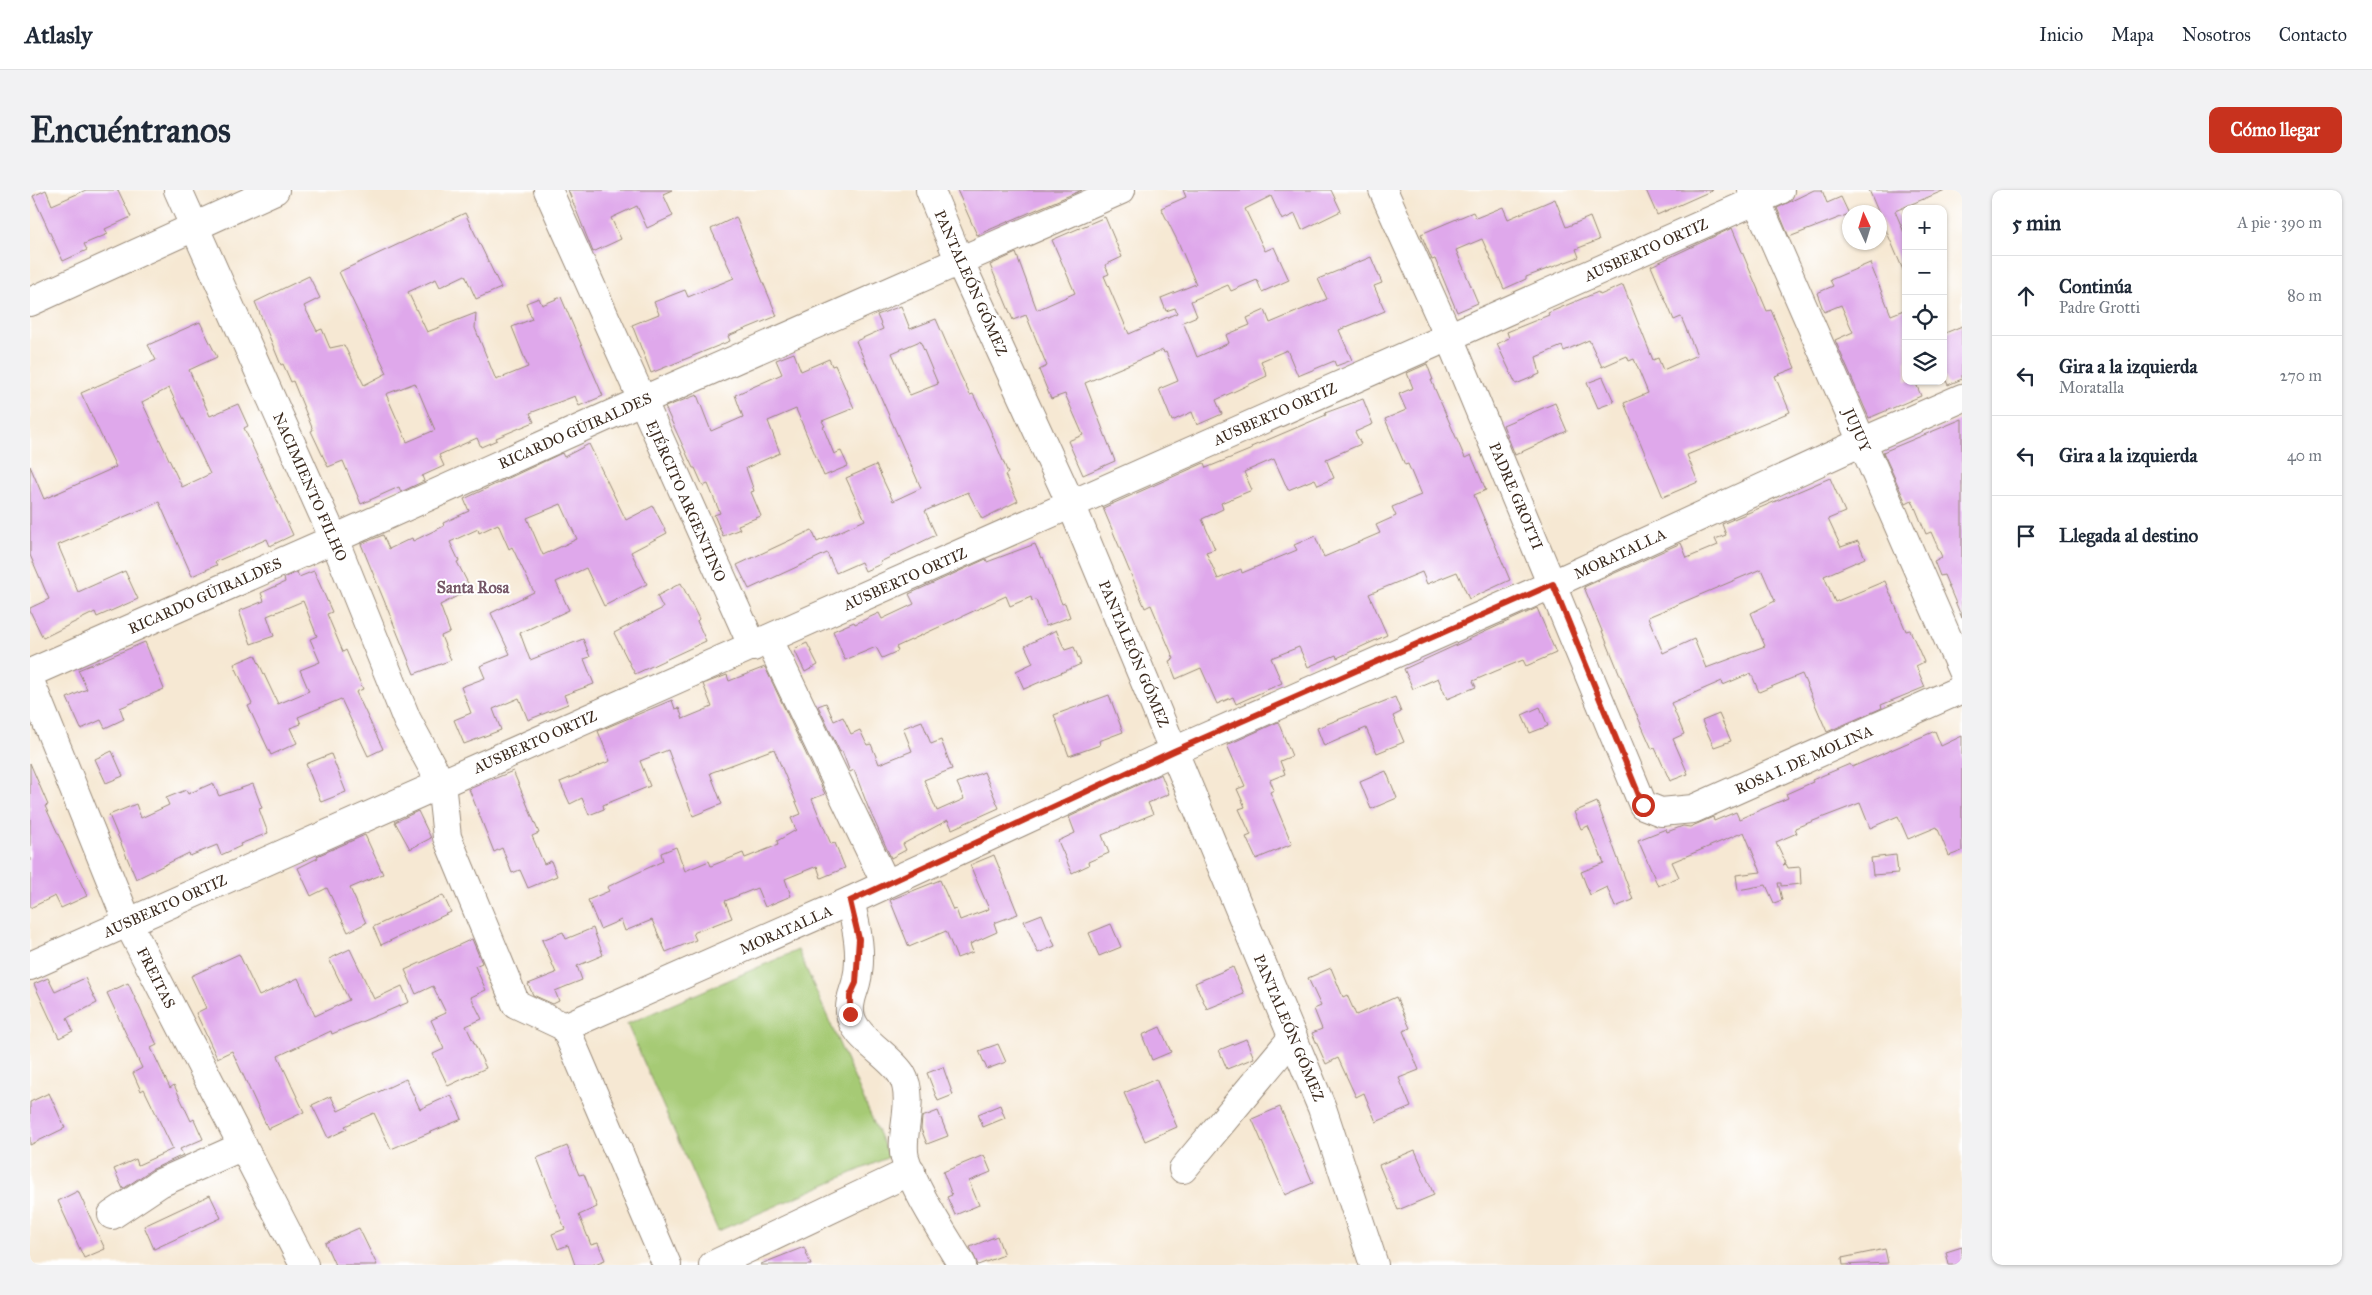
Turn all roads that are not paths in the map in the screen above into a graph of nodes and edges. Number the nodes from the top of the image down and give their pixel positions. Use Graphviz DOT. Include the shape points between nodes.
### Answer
graph roads {
  1 [pos="178,190"];
  2 [pos="275,190"];
  3 [pos="548,190"];
  4 [pos="930,190"];
  5 [pos="1121,190"];
  6 [pos="1383,190"];
  7 [pos="1763,194"];
  8 [pos="193,227"];
  9 [pos="960,262"];
  10 [pos="30,302"];
  11 [pos="1449,337"];
  12 [pos="1962,398"];
  13 [pos="641,401"];
  14 [pos="1862,442"];
  15 [pos="1071,504"];
  16 [pos="334,539"];
  17 [pos="1553,584"];
  18 [pos="761,643"];
  19 [pos="1962,671"];
  20 [pos="30,673"];
  21 [pos="30,681"];
  22 [pos="1962,689"];
  23 [pos="1174,751"];
  24 [pos="441,783"];
  25 [pos="1643,805"];
  26 [pos="886,884"];
  27 [pos="850,901"];
  28 [pos="128,923"];
  29 [pos="30,966"];
  30 [pos="565,1027"];
  31 [pos="1293,1037"];
  32 [pos="243,1146"];
  33 [pos="1183,1169"];
  34 [pos="911,1171"];
  35 [pos="112,1215"];
  36 [pos="304,1265"];
  37 [pos="667,1265"];
  38 [pos="713,1265"];
  39 [pos="962,1265"];
  40 [pos="1374,1265"];
  1 -- 8 [label="street, NACIMIENTO FILHO"];
  2 -- 8 [label="street"];
  3 -- 13 [label="street, EJÉRCITO ARGENTINO"];
  4 -- 9 [label="street, PANTALEÓN GÓMEZ"];
  5 -- 9 [label="street, RICARDO GÜIRALDES"];
  6 -- 11 [label="street, PADRE GROTTI"];
  7 -- 11 [label="street, AUSBERTO ORTIZ"];
  7 -- 14 [label="street, JUJUY"];
  8 -- 10 [label="street"];
  8 -- 16 [label="street, NACIMIENTO FILHO"];
  9 -- 13 [label="street, RICARDO GÜIRALDES"];
  9 -- 15 [label="street, PANTALEÓN GÓMEZ"];
  11 -- 15 [label="street, AUSBERTO ORTIZ"];
  11 -- 17 [label="street, PADRE GROTTI"];
  12 -- 14 [label="street, MORATALLA"];
  13 -- 16 [label="street, RICARDO GÜIRALDES"];
  13 -- 18 [label="street, EJÉRCITO ARGENTINO"];
  14 -- 17 [label="street, MORATALLA"];
  14 -- 19 [label="street, JUJUY"];
  15 -- 18 [label="street, AUSBERTO ORTIZ"];
  15 -- 23 [label="street, PANTALEÓN GÓMEZ"];
  16 -- 20 [label="street, RICARDO GÜIRALDES"];
  16 -- 24 [label="street, NACIMIENTO FILHO" via="407,720"];
  17 -- 23 [label="street, MORATALLA"];
  17 -- 25 [label="street, PADRE GROTTI"];
  18 -- 24 [label="street, AUSBERTO ORTIZ"];
  18 -- 26 [label="street, EJÉRCITO ARGENTINO"];
  21 -- 28 [label="street, FREITAS"];
  22 -- 25 [label="street, ROSA I. DE MOLINA" via="1693,809 1662,812"];
  23 -- 26 [label="street, MORATALLA"];
  23 -- 31 [label="street, PANTALEÓN GÓMEZ"];
  24 -- 28 [label="street, AUSBERTO ORTIZ"];
  24 -- 30 [label="street" via="447,837 516,1004"];
  26 -- 27 [label="street, MORATALLA"];
  27 -- 30 [label="street, MORATALLA"];
  27 -- 34 [label="street" via="859,939 850,1014 862,1036 903,1076 908,1101 904,1156"];
  28 -- 29 [label="street, AUSBERTO ORTIZ"];
  28 -- 32 [label="street, FREITAS"];
  30 -- 37 [label="street"];
  31 -- 33 [label="street"];
  31 -- 40 [label="street, PANTALEÓN GÓMEZ" via="1322,1108"];
  32 -- 35 [label="street" via="160,1183"];
  32 -- 36 [label="street, FREITAS"];
  34 -- 38 [label="street"];
  34 -- 39 [label="street"];
}
